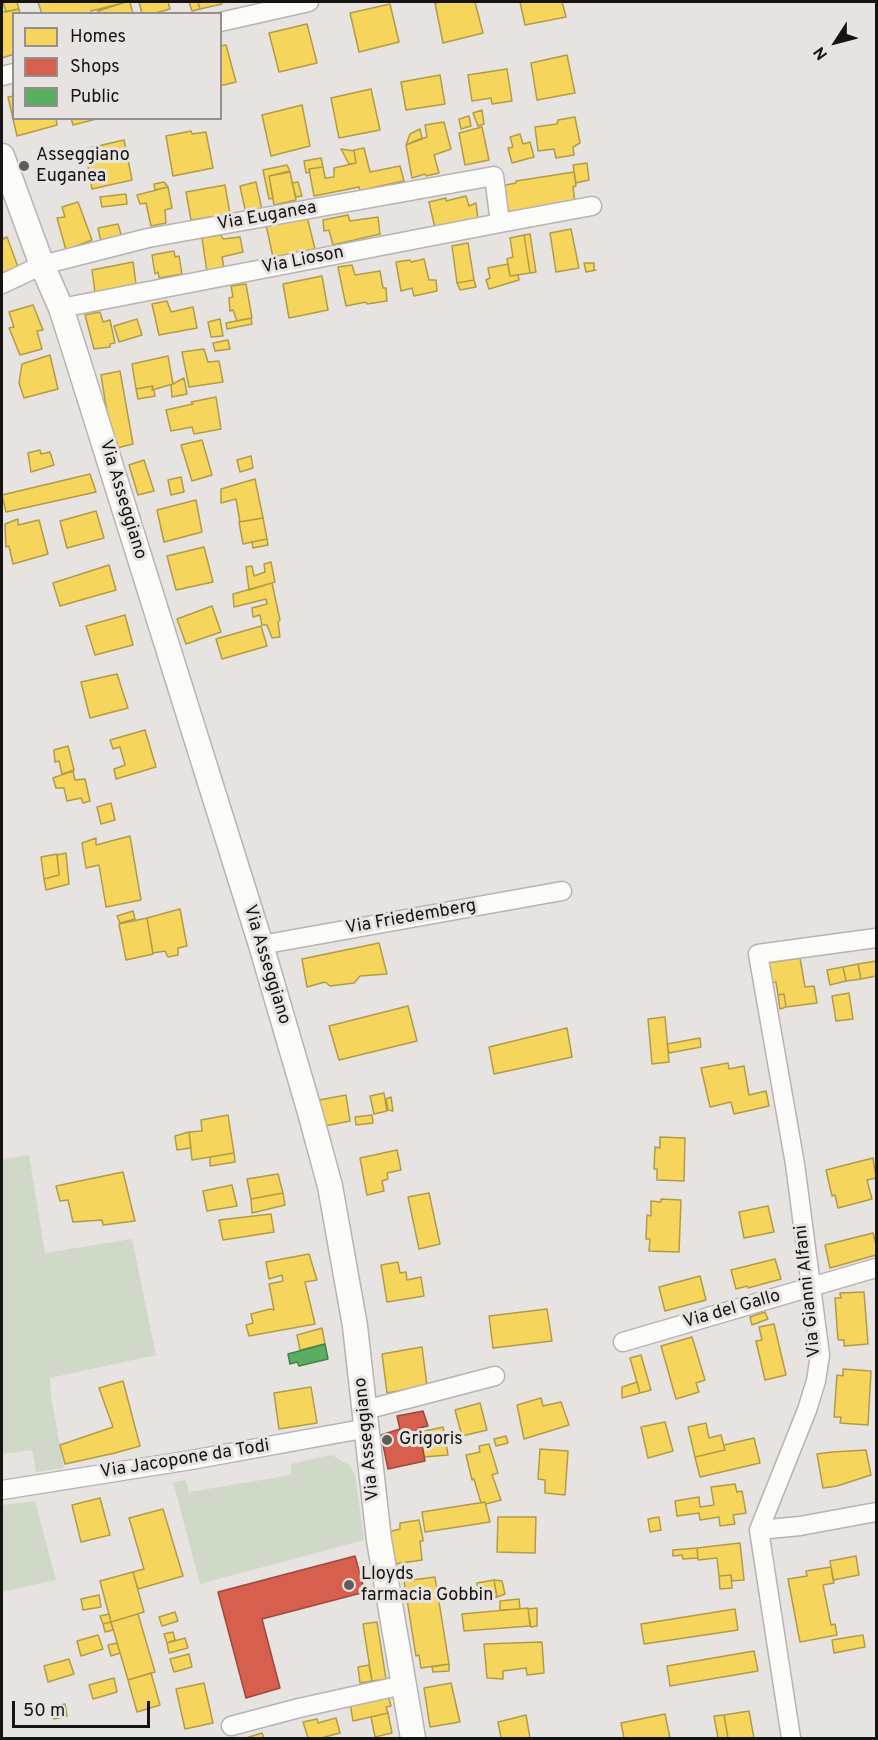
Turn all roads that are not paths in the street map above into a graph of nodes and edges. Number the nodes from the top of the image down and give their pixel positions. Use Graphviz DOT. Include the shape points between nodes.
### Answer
graph roads {
  1 [pos="309,2"];
  2 [pos="222,22"];
  3 [pos="2,156"];
  4 [pos="592,206"];
  5 [pos="500,222"];
  6 [pos="42,265"];
  7 [pos="2,284"];
  8 [pos="61,308"];
  9 [pos="562,891"];
  10 [pos="876,938"];
  11 [pos="261,945"];
  12 [pos="876,1268"];
  13 [pos="810,1287"];
  14 [pos="623,1342"];
  15 [pos="495,1376"];
  16 [pos="366,1419"];
  17 [pos="2,1490"];
  18 [pos="876,1512"];
  19 [pos="759,1530"];
  20 [pos="404,1685"];
  21 [pos="231,1726"];
  22 [pos="413,1738"];
  23 [pos="791,1738"];
  1 -- 2 [label="street"];
  3 -- 6 [label="street, Via Asseggiano"];
  4 -- 5 [label="street, Via Lioson"];
  5 -- 6 [label="street, Via Euganea" via="494,176 148,238"];
  5 -- 8 [label="street, Via Lioson"];
  6 -- 7 [label="street"];
  6 -- 8 [label="street, Via Asseggiano"];
  8 -- 11 [label="street, Via Asseggiano"];
  9 -- 11 [label="street, Via Friedemberg"];
  10 -- 13 [label="street, Via Gianni Alfani" via="758,954 795,1164"];
  11 -- 16 [label="street, Via Asseggiano" via="330,1186 355,1326"];
  12 -- 13 [label="street, Via del Gallo"];
  13 -- 14 [label="street, Via del Gallo"];
  13 -- 19 [label="street, Via Gianni Alfani" via="820,1355 816,1381"];
  15 -- 16 [label="street, Via Jacopone da Todi"];
  16 -- 17 [label="street, Via Jacopone da Todi" via="191,1460"];
  16 -- 20 [label="street, Via Asseggiano" via="379,1540"];
  18 -- 19 [label="street"];
  19 -- 23 [label="street"];
  20 -- 21 [label="street"];
  20 -- 22 [label="street, Via Asseggiano"];
}
